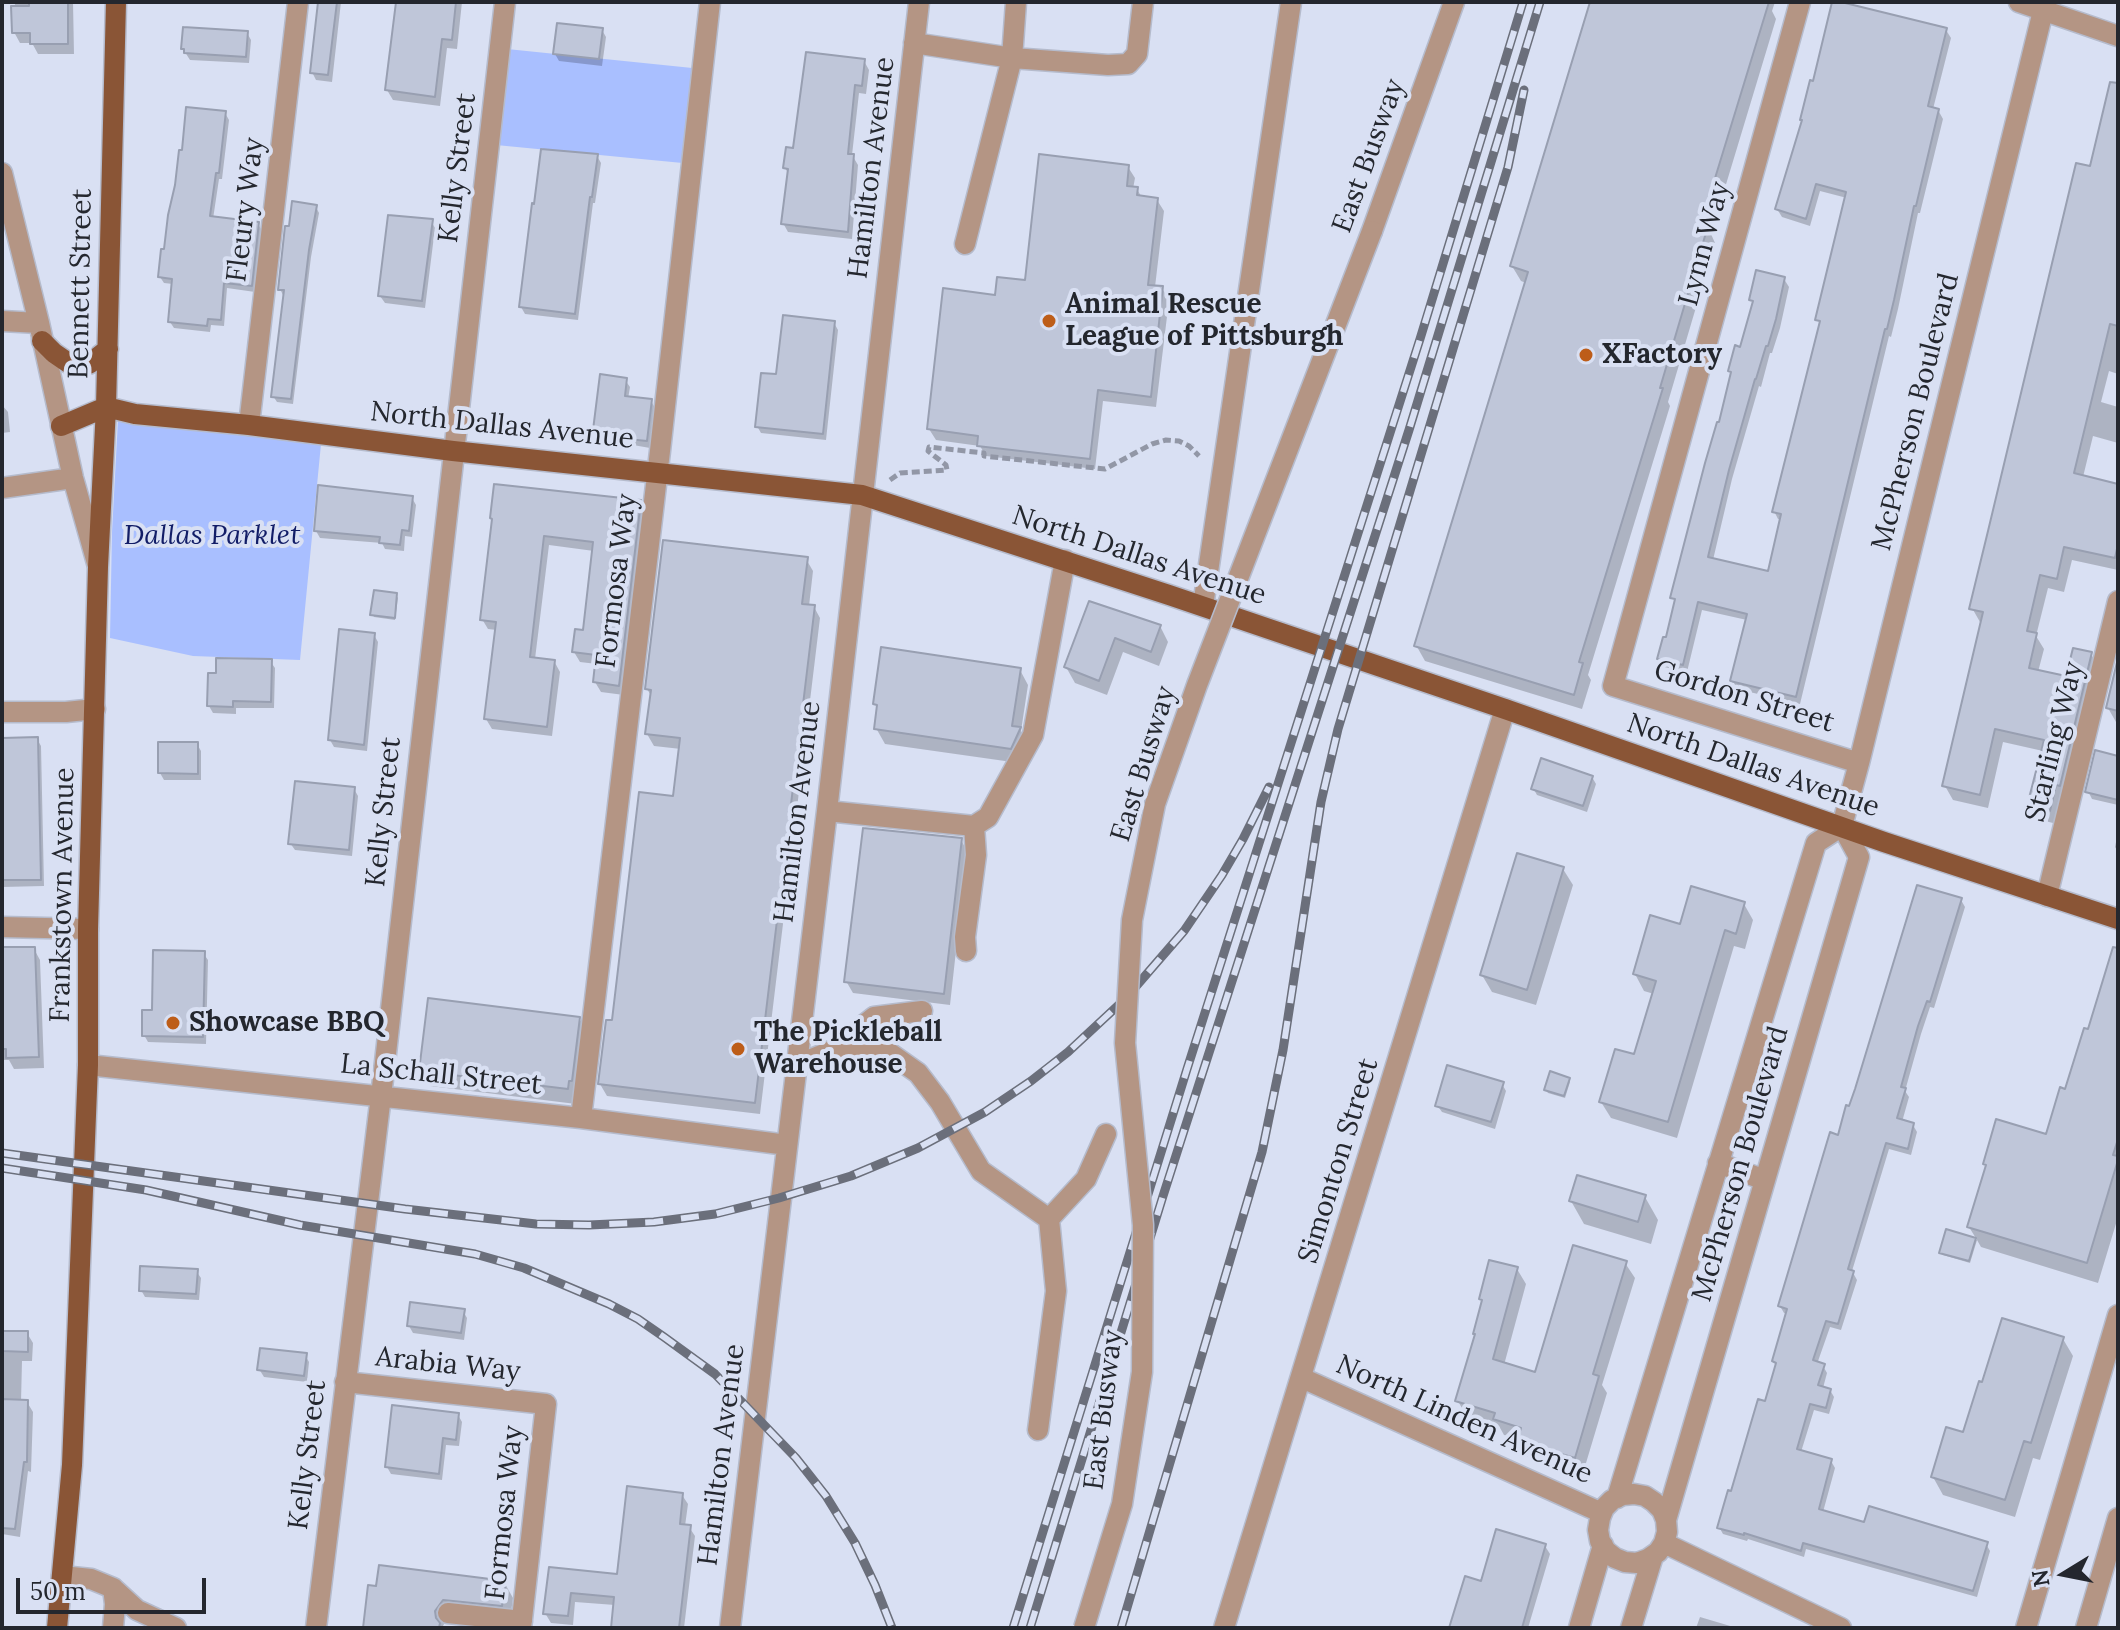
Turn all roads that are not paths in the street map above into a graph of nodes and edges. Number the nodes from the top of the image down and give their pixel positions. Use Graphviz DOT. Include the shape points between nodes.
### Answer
graph roads {
  1 [pos="116,2"];
  2 [pos="298,2"];
  3 [pos="505,2"];
  4 [pos="710,2"];
  5 [pos="919,2"];
  6 [pos="1016,2"];
  7 [pos="1143,2"];
  8 [pos="1291,2"];
  9 [pos="1454,2"];
  10 [pos="1800,2"];
  11 [pos="2019,2"];
  12 [pos="2043,11"];
  13 [pos="2118,36"];
  14 [pos="914,43"];
  15 [pos="1012,58"];
  16 [pos="2,173"];
  17 [pos="965,244"];
  18 [pos="2,321"];
  19 [pos="40,332"];
  20 [pos="108,349"];
  21 [pos="106,407"];
  22 [pos="249,425"];
  23 [pos="61,426"];
  24 [pos="453,451"];
  25 [pos="658,471"];
  26 [pos="73,478"];
  27 [pos="2,488"];
  28 [pos="862,495"];
  29 [pos="1065,560"];
  30 [pos="98,567"];
  31 [pos="2118,601"];
  32 [pos="1203,606"];
  33 [pos="1613,686"];
  34 [pos="95,709"];
  35 [pos="1505,709"];
  36 [pos="2,712"];
  37 [pos="1859,763"];
  38 [pos="827,811"];
  39 [pos="974,826"];
  40 [pos="1842,826"];
  41 [pos="2047,896"];
  42 [pos="2118,919"];
  43 [pos="2,927"];
  44 [pos="88,929"];
  45 [pos="966,951"];
  46 [pos="922,1011"];
  47 [pos="846,1045"];
  48 [pos="88,1065"];
  49 [pos="797,1065"];
  50 [pos="380,1097"];
  51 [pos="581,1118"];
  52 [pos="1106,1134"];
  53 [pos="787,1145"];
  54 [pos="1718,1163"];
  55 [pos="1765,1180"];
  56 [pos="1049,1219"];
  57 [pos="2118,1315"];
  58 [pos="1302,1378"];
  59 [pos="345,1382"];
  60 [pos="546,1404"];
  61 [pos="1038,1430"];
  62 [pos="1617,1498"];
  63 [pos="1602,1513"];
  64 [pos="2118,1518"];
  65 [pos="1666,1520"];
  66 [pos="1603,1545"];
  67 [pos="1658,1549"];
  68 [pos="62,1576"];
  69 [pos="113,1588"];
  70 [pos="448,1613"];
  71 [pos="521,1624"];
  72 [pos="57,1628"];
  73 [pos="113,1628"];
  74 [pos="176,1628"];
  75 [pos="316,1628"];
  76 [pos="730,1628"];
  77 [pos="1084,1628"];
  78 [pos="1224,1628"];
  79 [pos="1579,1628"];
  80 [pos="1631,1628"];
  81 [pos="1841,1628"];
  82 [pos="2026,1628"];
  83 [pos="2086,1628"];
  1 -- 20 [label="main road, Bennett Street"];
  2 -- 22 [label="street, Fleury Way"];
  3 -- 24 [label="street, Kelly Street"];
  4 -- 25 [label="street, Formosa Way"];
  5 -- 14 [label="street, Hamilton Avenue"];
  6 -- 15 [label="street"];
  7 -- 15 [label="street" via="1137,54 1128,64"];
  8 -- 32 [label="street"];
  9 -- 77 [label="street, East Busway, bridge" via="1155,804 1132,920 1125,1043 1143,1225 1142,1372 1122,1504"];
  10 -- 33 [label="street, Lynn Way"];
  11 -- 12 [label="street"];
  12 -- 13 [label="street"];
  12 -- 37 [label="street, McPherson Boulevard"];
  14 -- 15 [label="street"];
  14 -- 28 [label="street, Hamilton Avenue"];
  15 -- 17 [label="street"];
  16 -- 19 [label="street, Frankstown Avenue"];
  18 -- 19 [label="street"];
  19 -- 20 [label="main road" via="54,353 70,364 89,364"];
  19 -- 23 [label="street, Frankstown Avenue"];
  20 -- 21 [label="main road, Bennett Street"];
  21 -- 22 [label="main road, North Dallas Avenue"];
  21 -- 23 [label="main road"];
  21 -- 30 [label="main road, Bennett Street"];
  22 -- 24 [label="main road, North Dallas Avenue"];
  23 -- 26 [label="street, Frankstown Avenue"];
  24 -- 25 [label="main road, North Dallas Avenue"];
  24 -- 50 [label="street, Kelly Street"];
  25 -- 28 [label="main road, North Dallas Avenue"];
  25 -- 51 [label="street, Formosa Way"];
  26 -- 27 [label="street"];
  26 -- 30 [label="street, Frankstown Avenue"];
  28 -- 29 [label="main road, North Dallas Avenue"];
  28 -- 38 [label="street, Hamilton Avenue"];
  29 -- 32 [label="main road, North Dallas Avenue"];
  29 -- 39 [label="street" via="1033,735 988,817"];
  30 -- 34 [label="main road, Frankstown Avenue"];
  31 -- 41 [label="street, Starling Way"];
  32 -- 35 [label="main road, North Dallas Avenue"];
  33 -- 37 [label="street, Gordon Street"];
  34 -- 36 [label="street"];
  34 -- 44 [label="main road, Frankstown Avenue"];
  35 -- 40 [label="main road, North Dallas Avenue"];
  35 -- 58 [label="street, Simonton Street"];
  37 -- 40 [label="street, McPherson Boulevard"];
  38 -- 39 [label="street"];
  38 -- 49 [label="street, Hamilton Avenue"];
  39 -- 45 [label="street"];
  40 -- 41 [label="main road, North Dallas Avenue"];
  40 -- 54 [label="street, McPherson Boulevard" via="1816,843"];
  40 -- 55 [label="street, McPherson Boulevard" via="1859,857"];
  41 -- 42 [label="main road, North Dallas Avenue"];
  43 -- 44 [label="street"];
  44 -- 48 [label="main road, Frankstown Avenue"];
  46 -- 47 [label="street" via="874,1017"];
  47 -- 49 [label="street"];
  47 -- 56 [label="street" via="891,1054 918,1073 981,1171"];
  48 -- 50 [label="street, La Schall Street"];
  48 -- 68 [label="main road, Frankstown Avenue" via="72,1465"];
  49 -- 53 [label="street, Hamilton Avenue"];
  50 -- 51 [label="street, La Schall Street"];
  50 -- 59 [label="street, Kelly Street"];
  51 -- 53 [label="street, La Schall Street"];
  52 -- 56 [label="street" via="1086,1179"];
  53 -- 76 [label="street, Hamilton Avenue"];
  54 -- 55 [label="street"];
  54 -- 62 [label="street, McPherson Boulevard"];
  55 -- 65 [label="street, McPherson Boulevard"];
  56 -- 61 [label="street" via="1056,1291"];
  57 -- 82 [label="street"];
  58 -- 63 [label="street, North Linden Avenue"];
  58 -- 78 [label="street, Simonton Street"];
  59 -- 60 [label="street, Arabia Way"];
  59 -- 75 [label="street, Kelly Street"];
  60 -- 71 [label="street, Formosa Way"];
  62 -- 63 [label="street"];
  62 -- 65 [label="street" via="1645,1496"];
  63 -- 66 [label="street" via="1598,1530"];
  64 -- 83 [label="street"];
  65 -- 67 [label="street" via="1667,1532"];
  66 -- 67 [label="street" via="1615,1558 1637,1563"];
  66 -- 79 [label="street"];
  67 -- 80 [label="street"];
  67 -- 81 [label="street"];
  68 -- 69 [label="street"];
  68 -- 72 [label="main road, Frankstown Avenue"];
  69 -- 73 [label="street"];
  69 -- 74 [label="street" via="137,1610"];
  70 -- 71 [label="street"];
}
